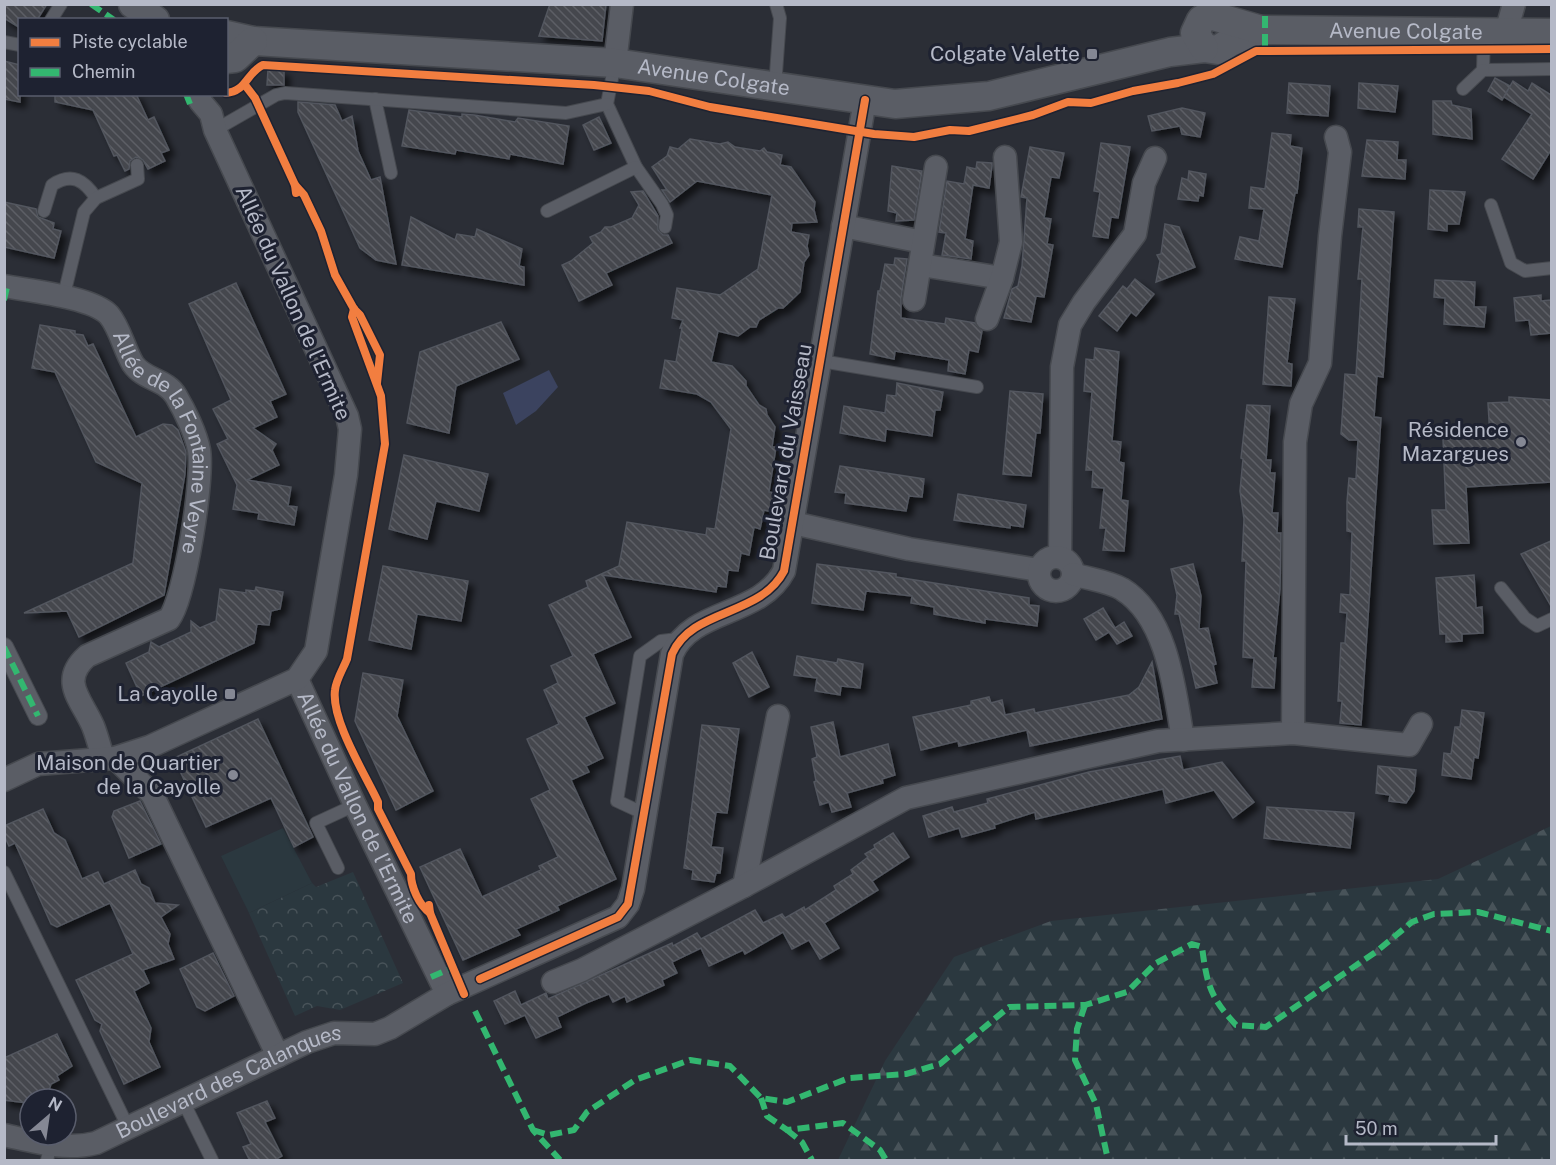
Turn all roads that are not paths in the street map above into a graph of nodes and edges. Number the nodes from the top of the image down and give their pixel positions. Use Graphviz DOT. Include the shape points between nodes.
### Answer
graph roads {
  1 [pos="61,4"];
  2 [pos="133,4"];
  3 [pos="622,4"];
  4 [pos="776,4"];
  5 [pos="1514,4"];
  6 [pos="52,18"];
  7 [pos="152,18"];
  8 [pos="1212,24"];
  9 [pos="1495,32"];
  10 [pos="1551,33"];
  11 [pos="240,38"];
  12 [pos="228,58"];
  13 [pos="615,63"];
  14 [pos="1551,69"];
  15 [pos="1483,70"];
  16 [pos="775,88"];
  17 [pos="1463,89"];
  18 [pos="200,96"];
  19 [pos="375,99"];
  20 [pos="865,100"];
  21 [pos="607,104"];
  22 [pos="215,113"];
  23 [pos="1336,138"];
  24 [pos="1005,157"];
  25 [pos="1155,158"];
  26 [pos="137,165"];
  27 [pos="636,167"];
  28 [pos="936,167"];
  29 [pos="391,173"];
  30 [pos="96,198"];
  31 [pos="1491,205"];
  32 [pos="44,211"];
  33 [pos="547,211"];
  34 [pos="843,226"];
  35 [pos="665,227"];
  36 [pos="923,242"];
  37 [pos="921,265"];
  38 [pos="1551,268"];
  39 [pos="1002,278"];
  40 [pos="5,291"];
  41 [pos="63,298"];
  42 [pos="914,300"];
  43 [pos="987,319"];
  44 [pos="821,361"];
  45 [pos="977,387"];
  46 [pos="793,523"];
  47 [pos="1067,566"];
  48 [pos="1039,570"];
  49 [pos="1502,588"];
  50 [pos="1551,619"];
  51 [pos="678,639"];
  52 [pos="4,647"];
  53 [pos="297,679"];
  54 [pos="38,716"];
  55 [pos="778,716"];
  56 [pos="1420,724"];
  57 [pos="1293,733"];
  58 [pos="1183,740"];
  59 [pos="109,758"];
  60 [pos="4,780"];
  61 [pos="355,805"];
  62 [pos="645,814"];
  63 [pos="338,868"];
  64 [pos="4,872"];
  65 [pos="744,886"];
  66 [pos="553,982"];
  67 [pos="447,994"];
  68 [pos="278,1056"];
  69 [pos="183,1101"];
  70 [pos="128,1127"];
  71 [pos="4,1135"];
  72 [pos="49,1153"];
  73 [pos="212,1161"];
  1 -- 6 [label="lane"];
  2 -- 7 [label="street"];
  3 -- 13 [label="street"];
  4 -- 16 [label="lane" via="780,18"];
  5 -- 9 [label="street"];
  8 -- 9 [label="street, Avenue Colgate" via="1261,30"];
  8 -- 20 [label="street, Avenue Colgate" via="1170,52 989,96 914,104"];
  9 -- 10 [label="street, Avenue Colgate"];
  9 -- 15 [label="lane"];
  11 -- 12 [label="street, Avenue Colgate" via="235,58"];
  11 -- 13 [label="street, Avenue Colgate"];
  13 -- 16 [label="street, Avenue Colgate"];
  13 -- 21 [label="lane"];
  14 -- 15 [label="lane"];
  15 -- 17 [label="lane"];
  16 -- 20 [label="street, Avenue Colgate"];
  18 -- 22 [label="street, Allée du Vallon de l’Ermite" via="200,101"];
  19 -- 21 [label="lane" via="567,113"];
  19 -- 22 [label="lane" via="285,93"];
  19 -- 29 [label="lane"];
  20 -- 34 [label="street, Boulevard du Vaisseau"];
  21 -- 27 [label="lane"];
  22 -- 53 [label="street, Allée du Vallon de l’Ermite" via="350,429 346,475 316,651"];
  23 -- 57 [label="street" via="1340,152 1320,363 1301,404 1295,442"];
  24 -- 39 [label="street" via="1011,242"];
  25 -- 47 [label="street" via="1144,183 1136,234 1070,325 1062,367"];
  26 -- 30 [label="lane" via="138,179"];
  27 -- 33 [label="lane"];
  27 -- 35 [label="lane" via="662,204 667,216"];
  28 -- 36 [label="street"];
  30 -- 32 [label="lane" via="86,184 75,178 63,178 52,185"];
  30 -- 41 [label="lane" via="84,212 78,230"];
  31 -- 38 [label="lane" via="1511,263 1524,271"];
  34 -- 36 [label="street"];
  34 -- 44 [label="street, Boulevard du Vaisseau"];
  36 -- 37 [label="street"];
  37 -- 39 [label="street"];
  37 -- 42 [label="street"];
  39 -- 43 [label="street"];
  40 -- 41 [label="street, Allée de la Fontaine Veyre"];
  41 -- 59 [label="street, Allée de la Fontaine Veyre" via="92,304 109,315 134,365 175,394 199,448 181,593 174,611 169,619 87,656 72,677 77,696"];
  44 -- 45 [label="lane"];
  44 -- 46 [label="street, Boulevard du Vaisseau"];
  46 -- 48 [label="street" via="909,549"];
  46 -- 51 [label="street, Boulevard du Vaisseau" via="784,572 770,592"];
  47 -- 48 [label="street" via="1047,559"];
  47 -- 48 [label="street" via="1068,586 1054,591 1044,587"];
  47 -- 58 [label="street" via="1122,590 1151,618 1168,657"];
  49 -- 50 [label="lane" via="1525,618 1537,626"];
  51 -- 62 [label="street" via="672,654"];
  51 -- 62 [label="lane" via="661,641 640,656 617,801"];
  52 -- 54 [label="street"];
  53 -- 59 [label="street" via="149,747"];
  53 -- 61 [label="street, Allée du Vallon de l’Ermite"];
  55 -- 65 [label="street"];
  56 -- 57 [label="street" via="1409,745"];
  57 -- 58 [label="street"];
  58 -- 65 [label="street" via="1158,741 906,798"];
  59 -- 60 [label="street" via="38,764"];
  59 -- 68 [label="street" via="152,794"];
  61 -- 63 [label="lane" via="316,823"];
  61 -- 67 [label="street, Allée du Vallon de l’Ermite"];
  62 -- 67 [label="street" via="633,889 618,916"];
  64 -- 70 [label="lane"];
  65 -- 66 [label="street"];
  67 -- 68 [label="street, Boulevard des Calanques" via="375,1034 334,1033"];
  68 -- 69 [label="street, Boulevard des Calanques"];
  69 -- 70 [label="street, Boulevard des Calanques"];
  69 -- 73 [label="lane"];
  70 -- 72 [label="street, Boulevard des Calanques" via="86,1146"];
  71 -- 72 [label="street, Boulevard des Calanques"];
}
